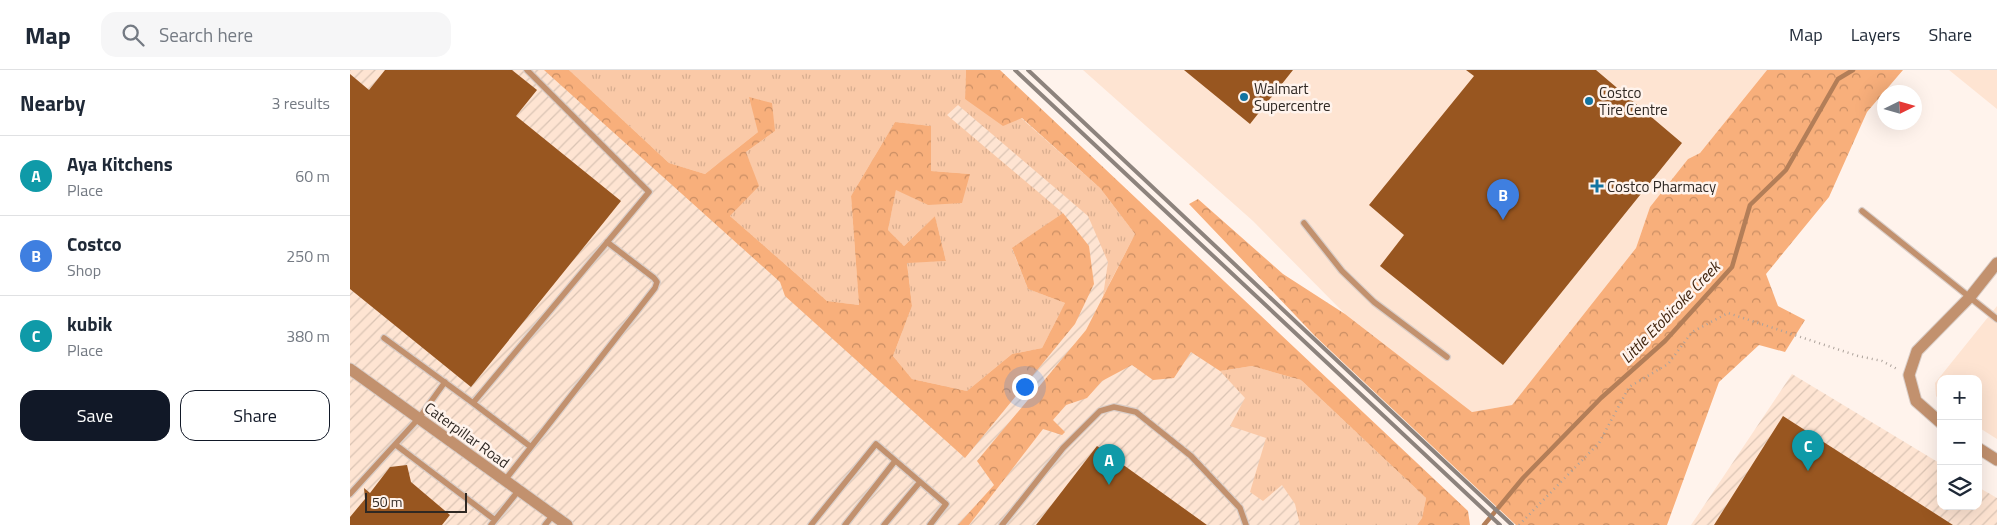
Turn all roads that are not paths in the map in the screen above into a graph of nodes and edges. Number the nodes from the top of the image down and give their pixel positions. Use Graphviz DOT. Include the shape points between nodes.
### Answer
graph roads {
  1 [pos="527,70"];
  2 [pos="1862,211"];
  3 [pos="1304,223"];
  4 [pos="607,242"];
  5 [pos="1997,263"];
  6 [pos="1970,297"];
  7 [pos="1997,319"];
  8 [pos="384,338"];
  9 [pos="1447,357"];
  10 [pos="350,369"];
  11 [pos="445,382"];
  12 [pos="473,403"];
  13 [pos="419,418"];
  14 [pos="1938,420"];
  15 [pos="396,444"];
  16 [pos="531,447"];
  17 [pos="1982,451"];
  18 [pos="1997,460"];
  19 [pos="895,461"];
  20 [pos="505,480"];
  21 [pos="920,482"];
  22 [pos="519,490"];
  23 [pos="350,494"];
  24 [pos="553,515"];
  25 [pos="493,523"];
  26 [pos="545,525"];
  27 [pos="567,525"];
  28 [pos="811,525"];
  29 [pos="845,525"];
  30 [pos="884,525"];
  31 [pos="930,525"];
  32 [pos="1002,525"];
  33 [pos="1246,525"];
  1 -- 4 [label="lane" via="648,192"];
  2 -- 6 [label="lane"];
  3 -- 9 [label="lane" via="1342,271 1374,302"];
  4 -- 12 [label="lane"];
  4 -- 16 [label="lane" via="654,278 657,282 655,288"];
  5 -- 6 [label="street"];
  6 -- 7 [label="lane"];
  6 -- 14 [label="street" via="1917,351 1909,375 1916,401"];
  8 -- 11 [label="lane"];
  10 -- 13 [label="street, Caterpillar Road"];
  11 -- 12 [label="lane"];
  11 -- 13 [label="lane"];
  12 -- 16 [label="lane"];
  13 -- 15 [label="lane"];
  13 -- 20 [label="street, Caterpillar Road"];
  15 -- 23 [label="lane"];
  15 -- 25 [label="lane"];
  16 -- 20 [label="lane"];
  17 -- 18 [label="street"];
  19 -- 21 [label="lane"];
  19 -- 28 [label="lane" via="876,444"];
  19 -- 29 [label="lane"];
  20 -- 22 [label="street, Caterpillar Road"];
  21 -- 30 [label="lane"];
  21 -- 31 [label="lane" via="946,504"];
  22 -- 24 [label="street, Caterpillar Road"];
  22 -- 25 [label="lane"];
  24 -- 26 [label="lane"];
  24 -- 27 [label="street, Caterpillar Road"];
  32 -- 33 [label="lane" via="1063,448 1100,411 1114,407 1136,412 1191,456 1240,508"];
}
